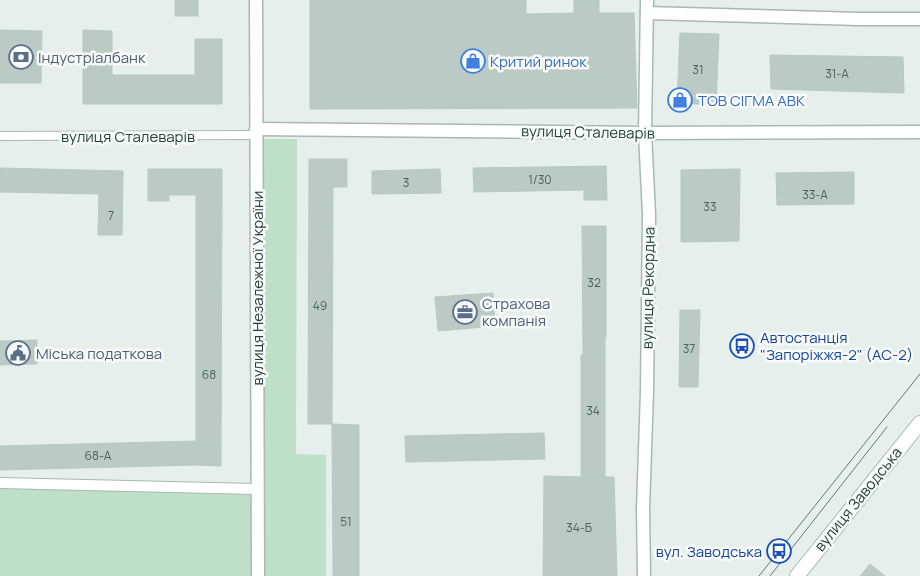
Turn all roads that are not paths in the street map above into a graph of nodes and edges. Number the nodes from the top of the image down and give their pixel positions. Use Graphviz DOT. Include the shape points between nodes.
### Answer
graph roads {
  1 [pos="256,0"];
  2 [pos="647,6"];
  3 [pos="920,19"];
  4 [pos="256,132"];
  5 [pos="920,132"];
  6 [pos="645,133"];
  7 [pos="0,136"];
  8 [pos="920,422"];
  9 [pos="0,483"];
  10 [pos="258,489"];
  11 [pos="258,576"];
  12 [pos="644,576"];
  13 [pos="797,576"];
  1 -- 4 [label="street, вулиця Незалежної України"];
  2 -- 3 [label="street" via="859,19"];
  2 -- 6 [label="street, вулиця Рекордна"];
  4 -- 6 [label="street, вулиця Сталеварів"];
  4 -- 7 [label="street, вулиця Сталеварів"];
  4 -- 10 [label="street, вулиця Незалежної України"];
  5 -- 6 [label="street, вулиця Сталеварів"];
  6 -- 12 [label="street, вулиця Рекордна" via="648,214"];
  8 -- 13 [label="main road, вулиця Заводська"];
  9 -- 10 [label="street"];
  10 -- 11 [label="street, вулиця Незалежної України"];
}
